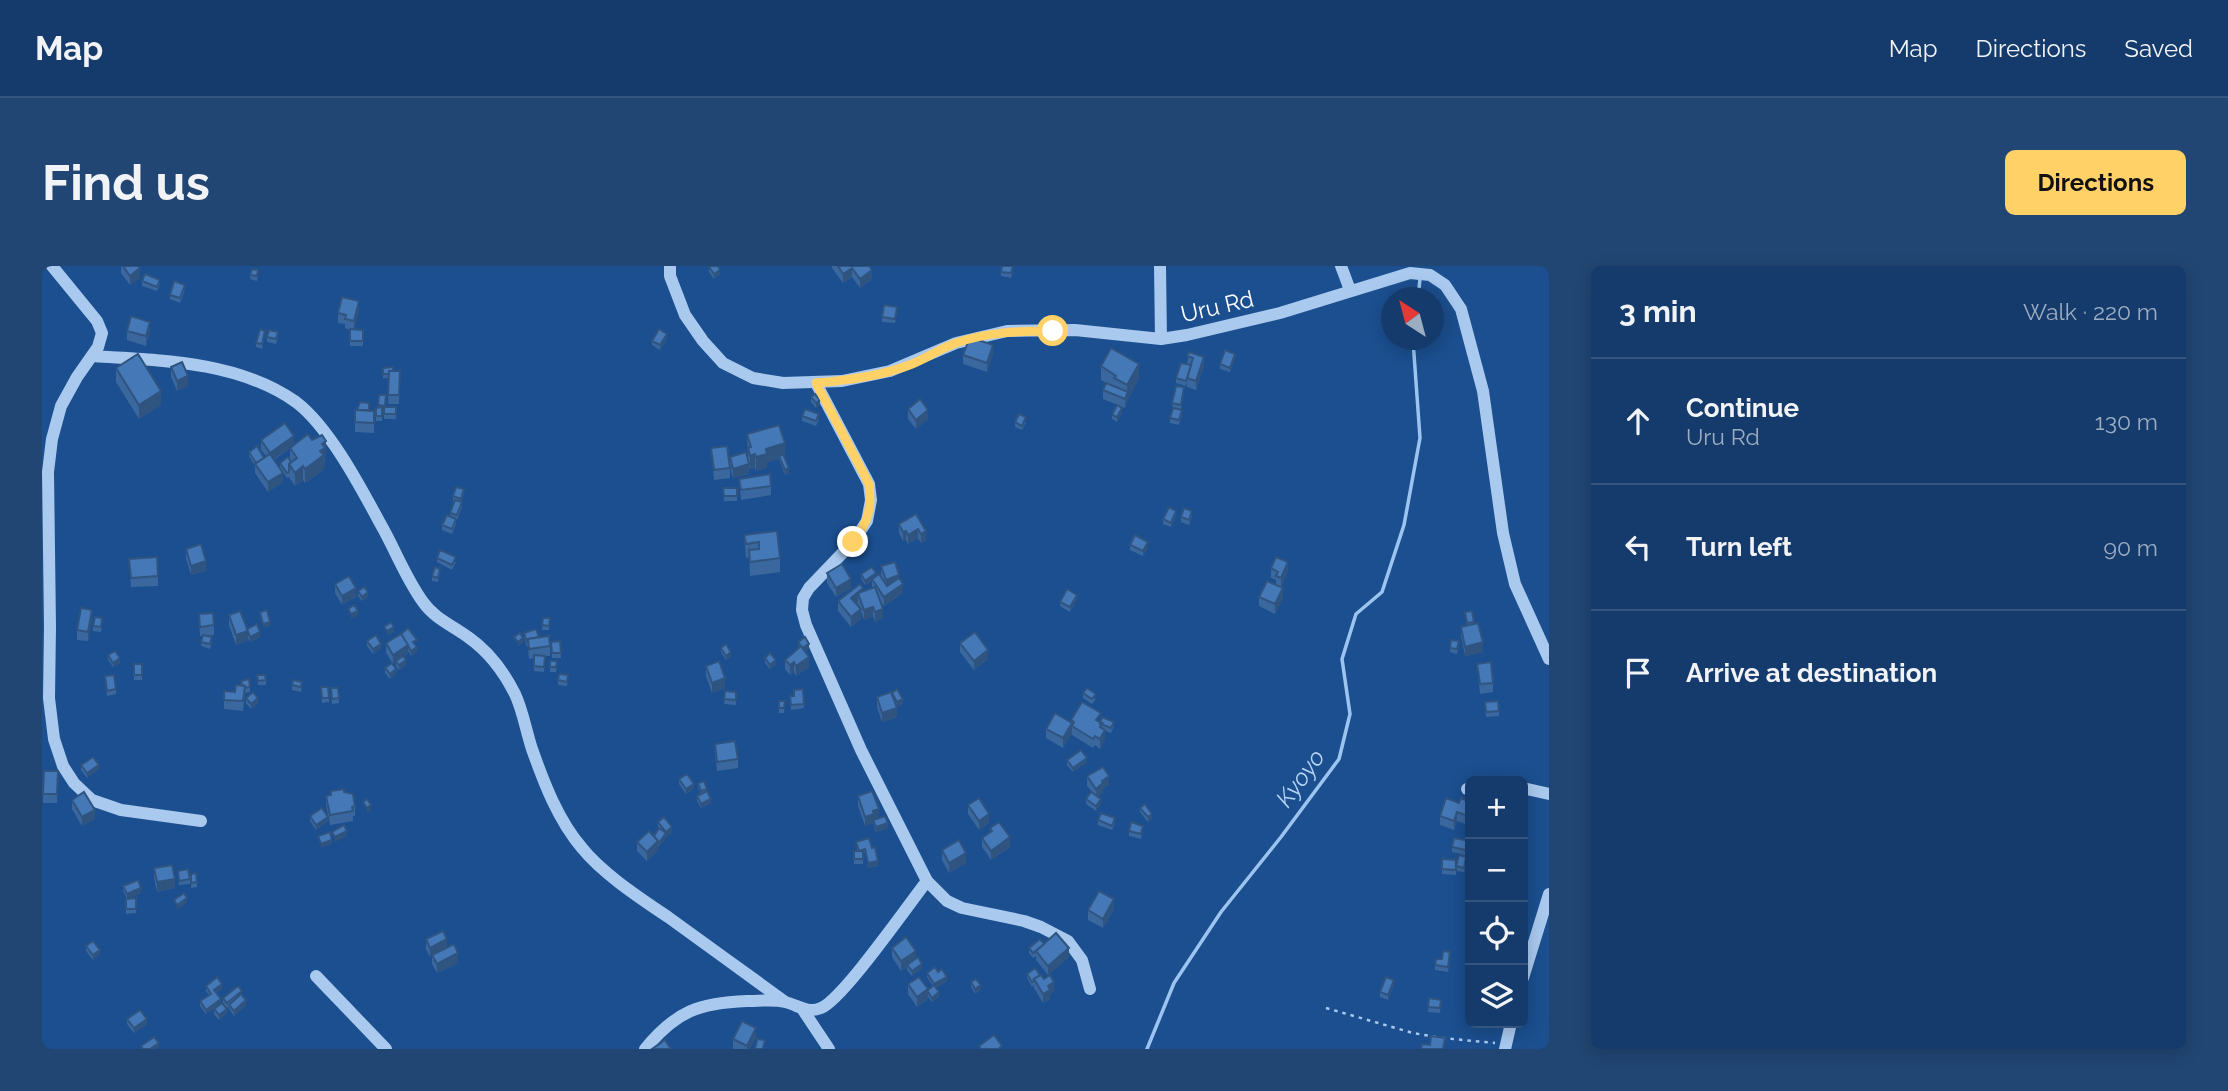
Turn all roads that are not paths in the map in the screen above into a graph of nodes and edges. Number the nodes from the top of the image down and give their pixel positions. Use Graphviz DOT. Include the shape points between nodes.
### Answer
graph roads {
  1 [pos="52,266"];
  2 [pos="670,266"];
  3 [pos="1160,266"];
  4 [pos="1341,266"];
  5 [pos="1350,290"];
  6 [pos="1161,339"];
  7 [pos="92,356"];
  8 [pos="816,383"];
  9 [pos="45,536"];
  10 [pos="1549,659"];
  11 [pos="1528,789"];
  12 [pos="1549,794"];
  13 [pos="201,821"];
  14 [pos="927,881"];
  15 [pos="1549,894"];
  16 [pos="1527,965"];
  17 [pos="316,976"];
  18 [pos="1090,989"];
  19 [pos="784,1001"];
  20 [pos="803,1010"];
  21 [pos="1510,1028"];
  22 [pos="1505,1046"];
  23 [pos="386,1049"];
  24 [pos="645,1049"];
  25 [pos="829,1049"];
  1 -- 7 [label="street" via="97,321 102,339"];
  2 -- 8 [label="street, Uru Rd" via="685,315 723,363 753,378"];
  3 -- 6 [label="street"];
  4 -- 5 [label="street"];
  5 -- 6 [label="street, Uru Rd" via="1280,313"];
  5 -- 10 [label="street, Uru Rd" via="1410,273 1430,275 1445,285 1461,309 1483,391 1515,584"];
  6 -- 8 [label="street, Uru Rd" via="1075,330 1007,331 956,343 890,371"];
  7 -- 9 [label="street" via="61,406 52,439"];
  7 -- 19 [label="street" via="164,360 224,370 269,386 297,404 334,445 426,607 476,643 503,672 547,788 583,850 646,902"];
  8 -- 14 [label="street" via="869,484 871,500 867,521 809,588 802,610 862,750"];
  9 -- 13 [label="street" via="49,698 63,766 92,800 121,810"];
  11 -- 12 [label="street"];
  14 -- 18 [label="street" via="947,901 962,908 1024,921 1068,941 1082,960"];
  14 -- 20 [label="street" via="842,991 822,1008"];
  15 -- 16 [label="street"];
  17 -- 23 [label="street"];
  19 -- 20 [label="street"];
  19 -- 24 [label="street" via="701,1007 659,1031"];
  20 -- 25 [label="street"];
  21 -- 22 [label="street"];
}
